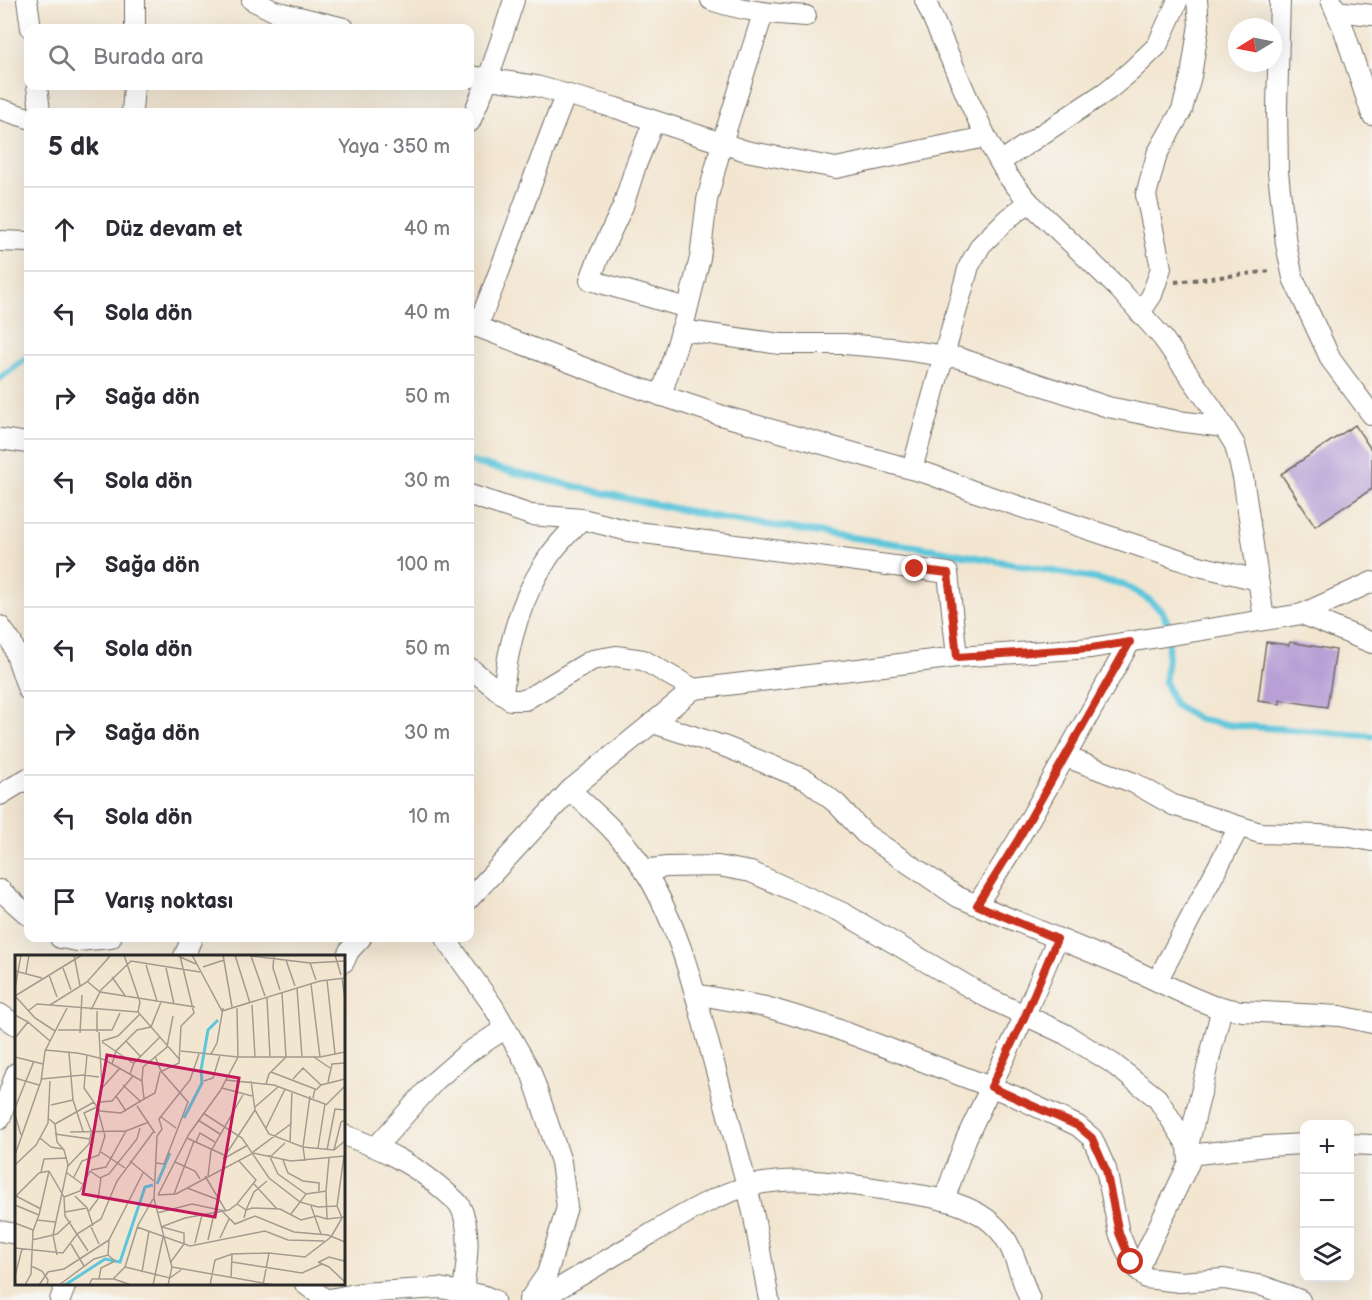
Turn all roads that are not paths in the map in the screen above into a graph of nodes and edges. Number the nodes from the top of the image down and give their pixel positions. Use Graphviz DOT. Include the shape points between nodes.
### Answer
graph roads {
  1 [pos="27,0"];
  2 [pos="135,0"];
  3 [pos="252,0"];
  4 [pos="514,0"];
  5 [pos="711,0"];
  6 [pos="794,0"];
  7 [pos="925,0"];
  8 [pos="1178,0"];
  9 [pos="1197,0"];
  10 [pos="1280,0"];
  11 [pos="1333,5"];
  12 [pos="763,14"];
  13 [pos="1372,15"];
  14 [pos="30,24"];
  15 [pos="135,24"];
  16 [pos="328,24"];
  17 [pos="479,77"];
  18 [pos="37,90"];
  19 [pos="134,90"];
  20 [pos="566,94"];
  21 [pos="39,108"];
  22 [pos="132,108"];
  23 [pos="473,108"];
  24 [pos="0,109"];
  25 [pos="1372,115"];
  26 [pos="24,117"];
  27 [pos="654,121"];
  28 [pos="986,137"];
  29 [pos="722,143"];
  30 [pos="1000,162"];
  31 [pos="1029,202"];
  32 [pos="0,241"];
  33 [pos="24,242"];
  34 [pos="687,308"];
  35 [pos="1140,313"];
  36 [pos="474,323"];
  37 [pos="474,325"];
  38 [pos="681,330"];
  39 [pos="945,356"];
  40 [pos="661,396"];
  41 [pos="1372,415"];
  42 [pos="1224,428"];
  43 [pos="0,439"];
  44 [pos="24,442"];
  45 [pos="912,469"];
  46 [pos="474,496"];
  47 [pos="582,519"];
  48 [pos="1258,580"];
  49 [pos="1372,582"];
  50 [pos="1302,614"];
  51 [pos="1264,619"];
  52 [pos="0,626"];
  53 [pos="1130,642"];
  54 [pos="1372,643"];
  55 [pos="957,657"];
  56 [pos="474,671"];
  57 [pos="24,678"];
  58 [pos="694,689"];
  59 [pos="503,694"];
  60 [pos="652,723"];
  61 [pos="1066,757"];
  62 [pos="24,780"];
  63 [pos="570,790"];
  64 [pos="0,795"];
  65 [pos="1239,827"];
  66 [pos="1372,841"];
  67 [pos="644,870"];
  68 [pos="0,890"];
  69 [pos="474,894"];
  70 [pos="977,905"];
  71 [pos="24,911"];
  72 [pos="1057,939"];
  73 [pos="357,942"];
  74 [pos="448,942"];
  75 [pos="345,960"];
  76 [pos="1157,981"];
  77 [pos="695,993"];
  78 [pos="1222,1007"];
  79 [pos="0,1014"];
  80 [pos="1025,1016"];
  81 [pos="1372,1023"];
  82 [pos="15,1024"];
  83 [pos="506,1028"];
  84 [pos="15,1076"];
  85 [pos="991,1087"];
  86 [pos="0,1119"];
  87 [pos="345,1135"];
  88 [pos="1300,1144"];
  89 [pos="1354,1144"];
  90 [pos="1372,1145"];
  91 [pos="376,1147"];
  92 [pos="1188,1150"];
  93 [pos="747,1186"];
  94 [pos="944,1200"];
  95 [pos="0,1231"];
  96 [pos="15,1234"];
  97 [pos="1138,1269"];
  98 [pos="66,1285"];
  99 [pos="306,1285"];
  100 [pos="463,1292"];
  101 [pos="1294,1299"];
  102 [pos="60,1300"];
  103 [pos="324,1300"];
  104 [pos="494,1300"];
  105 [pos="529,1300"];
  106 [pos="539,1300"];
  107 [pos="769,1300"];
  108 [pos="1030,1300"];
  1 -- 14 [label="street"];
  2 -- 15 [label="street"];
  3 -- 16 [label="street"];
  4 -- 17 [label="street"];
  5 -- 12 [label="street"];
  6 -- 12 [label="street" via="806,16"];
  7 -- 28 [label="street"];
  8 -- 30 [label="street" via="1157,45 1131,71 1107,92"];
  9 -- 35 [label="street" via="1199,24 1191,76 1182,110 1156,154 1146,195 1161,268 1152,295"];
  10 -- 41 [label="street" via="1278,172 1293,278 1331,360"];
  11 -- 13 [label="street"];
  11 -- 25 [label="street"];
  12 -- 29 [label="street"];
  17 -- 20 [label="street"];
  17 -- 23 [label="street"];
  18 -- 21 [label="street"];
  19 -- 22 [label="street"];
  20 -- 27 [label="street"];
  20 -- 36 [label="street" via="501,269"];
  24 -- 26 [label="street"];
  27 -- 29 [label="street"];
  27 -- 34 [label="street" via="590,280"];
  28 -- 29 [label="street" via="836,168"];
  28 -- 30 [label="street"];
  29 -- 34 [label="street"];
  30 -- 31 [label="street"];
  31 -- 35 [label="street"];
  31 -- 39 [label="street" via="981,244 969,266"];
  32 -- 33 [label="street"];
  34 -- 38 [label="street"];
  35 -- 42 [label="street" via="1162,337"];
  37 -- 40 [label="street"];
  38 -- 39 [label="street" via="780,344 856,345"];
  38 -- 40 [label="street"];
  39 -- 42 [label="street" via="1108,407"];
  39 -- 45 [label="street"];
  40 -- 45 [label="street"];
  42 -- 48 [label="street" via="1235,445 1243,477"];
  43 -- 44 [label="street"];
  45 -- 48 [label="street" via="1199,566"];
  46 -- 47 [label="street" via="531,514"];
  47 -- 55 [label="street" via="629,531 948,573"];
  47 -- 59 [label="street" via="549,557 529,591 506,659"];
  48 -- 51 [label="street"];
  49 -- 50 [label="street"];
  50 -- 51 [label="street"];
  50 -- 54 [label="street"];
  51 -- 53 [label="street"];
  52 -- 57 [label="street" via="12,643"];
  53 -- 55 [label="street"];
  53 -- 61 [label="street"];
  55 -- 58 [label="street"];
  56 -- 59 [label="street"];
  58 -- 59 [label="street" via="643,660 616,656 592,660 525,700 510,700"];
  58 -- 60 [label="street"];
  60 -- 63 [label="street"];
  60 -- 70 [label="street" via="726,747 807,780 865,834 958,897"];
  61 -- 65 [label="street" via="1134,783 1173,804"];
  61 -- 70 [label="street"];
  62 -- 64 [label="street"];
  63 -- 67 [label="street" via="609,826"];
  63 -- 69 [label="street"];
  65 -- 66 [label="street" via="1260,833 1346,836"];
  65 -- 76 [label="street"];
  67 -- 77 [label="street" via="678,940"];
  67 -- 80 [label="street" via="718,866 751,872 843,913"];
  68 -- 71 [label="street"];
  70 -- 72 [label="street"];
  72 -- 76 [label="street"];
  72 -- 80 [label="street"];
  73 -- 75 [label="street"];
  74 -- 83 [label="street"];
  76 -- 78 [label="street"];
  77 -- 85 [label="street" via="766,1007 829,1026"];
  77 -- 93 [label="street"];
  78 -- 81 [label="street" via="1340,1016"];
  78 -- 92 [label="street"];
  79 -- 82 [label="street"];
  80 -- 85 [label="street"];
  80 -- 92 [label="street" via="1065,1034 1140,1084 1157,1098"];
  83 -- 91 [label="street" via="466,1054 435,1081"];
  83 -- 105 [label="street" via="531,1072 561,1162 567,1207 547,1274"];
  84 -- 86 [label="street"];
  85 -- 94 [label="street" via="966,1139"];
  85 -- 97 [label="street" via="1078,1126 1092,1138 1106,1170 1119,1233"];
  87 -- 91 [label="street"];
  88 -- 92 [label="street"];
  89 -- 90 [label="street"];
  91 -- 100 [label="street" via="433,1180 459,1205 468,1255"];
  92 -- 97 [label="street" via="1189,1163"];
  93 -- 94 [label="street" via="784,1181 842,1183"];
  93 -- 106 [label="street" via="701,1204"];
  93 -- 107 [label="street"];
  94 -- 108 [label="street" via="993,1223 1011,1247"];
  95 -- 96 [label="street"];
  97 -- 101 [label="street" via="1146,1278 1180,1282 1224,1279 1263,1286"];
  98 -- 102 [label="street"];
  99 -- 103 [label="street"];
  100 -- 103 [label="street" via="440,1288 361,1293"];
  100 -- 104 [label="street"];
}
